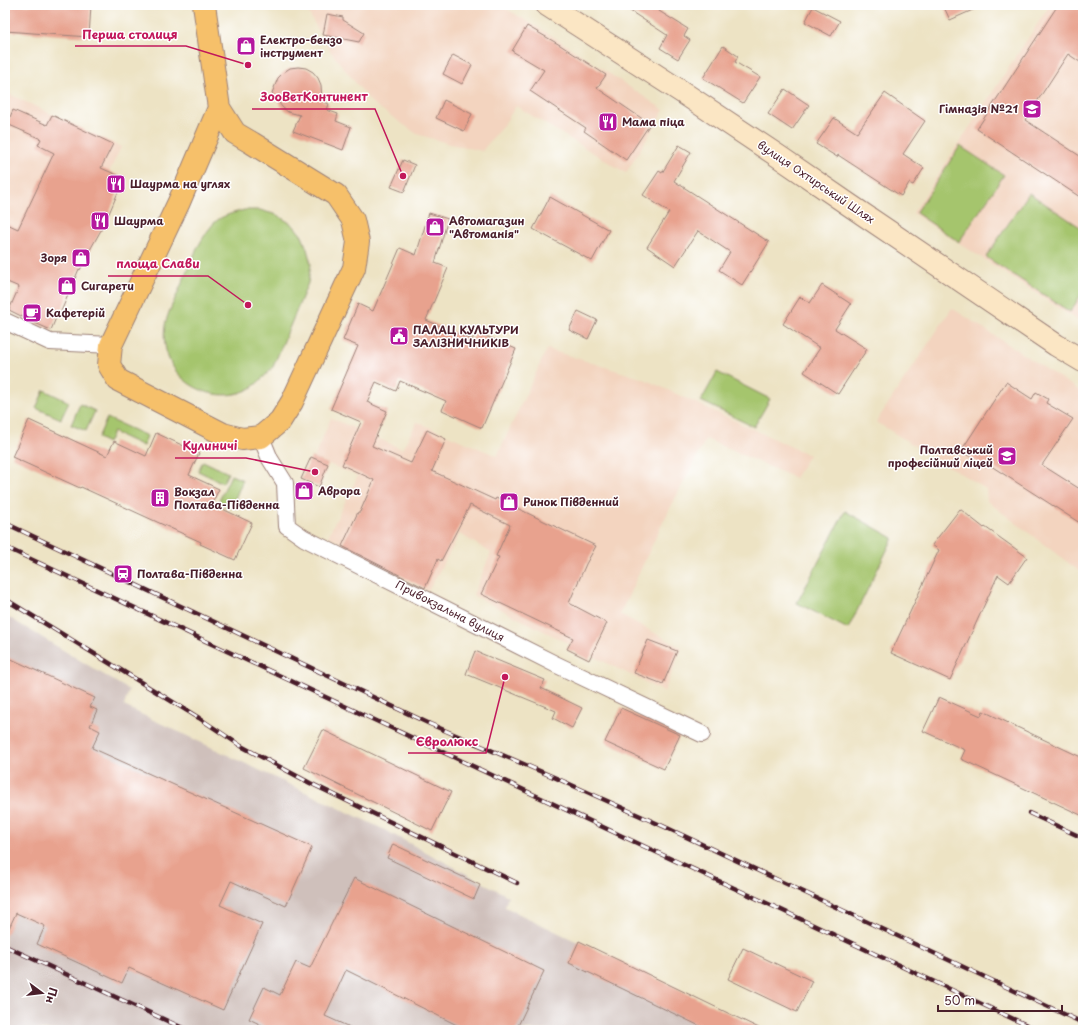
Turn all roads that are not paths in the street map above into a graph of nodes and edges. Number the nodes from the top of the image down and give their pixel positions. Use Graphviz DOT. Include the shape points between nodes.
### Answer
graph roads {
  1 [pos="204,5"];
  2 [pos="547,5"];
  3 [pos="218,108"];
  4 [pos="5,321"];
  5 [pos="111,345"];
  6 [pos="1083,361"];
  7 [pos="261,437"];
  8 [pos="702,734"];
  1 -- 3 [label="main road"];
  2 -- 6 [label="main road, вулиця Охтирський Шлях" via="728,122"];
  3 -- 5 [label="main road" via="179,202"];
  3 -- 7 [label="main road" via="235,133 336,195 353,220 358,242 354,268 292,402 280,421"];
  4 -- 5 [label="street" via="50,342"];
  5 -- 7 [label="main road" via="109,365 118,380 223,434 242,439"];
  7 -- 8 [label="street, Привокзальна вулиця" via="270,459 285,483 287,526 304,538 548,661"];
}
